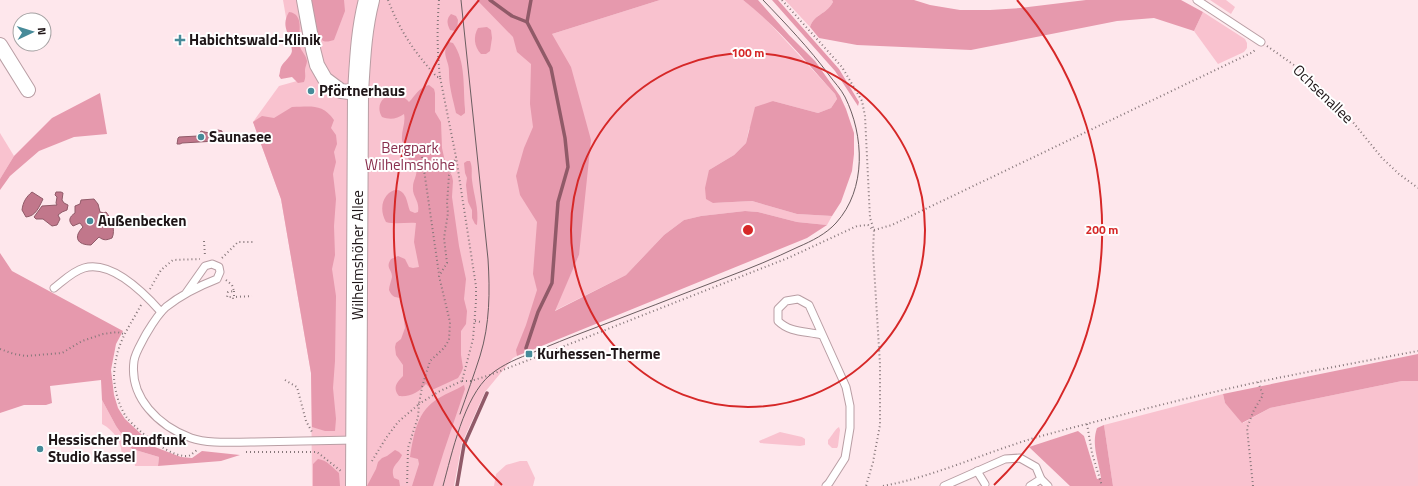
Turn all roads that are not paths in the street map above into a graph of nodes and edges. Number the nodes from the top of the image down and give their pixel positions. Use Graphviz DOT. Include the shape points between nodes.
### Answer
graph roads {
  1 [pos="304,0"];
  2 [pos="369,0"];
  3 [pos="1197,0"];
  4 [pos="1261,42"];
  5 [pos="0,45"];
  6 [pos="28,90"];
  7 [pos="358,93"];
  8 [pos="54,288"];
  9 [pos="186,293"];
  10 [pos="161,312"];
  11 [pos="822,335"];
  12 [pos="357,440"];
  13 [pos="977,471"];
  14 [pos="1041,480"];
  15 [pos="356,481"];
  16 [pos="985,484"];
  17 [pos="826,486"];
  18 [pos="944,486"];
  19 [pos="1030,486"];
  20 [pos="1048,486"];
  1 -- 7 [label="street" via="317,65 325,79 342,91"];
  2 -- 7 [label="main road, Wilhelmshöher Allee" via="363,27"];
  3 -- 4 [label="lane"];
  5 -- 6 [label="street"];
  7 -- 12 [label="main road, Wilhelmshöher Allee"];
  8 -- 10 [label="lane" via="80,270 87,267 102,267 134,285"];
  9 -- 9 [label="lane" via="217,279 219,267 212,264 205,266"];
  9 -- 10 [label="lane"];
  10 -- 12 [label="lane" via="139,348 134,360 134,376 137,391 149,411 171,430 192,439 218,442"];
  11 -- 11 [label="lane" via="791,330 783,326 778,321 778,309 786,301 798,299 809,305"];
  11 -- 17 [label="lane" via="846,387 850,406 850,428 845,458"];
  12 -- 15 [label="main road, Wilhelmshöher Allee"];
  13 -- 14 [label="lane" via="1006,459 1020,458 1036,467"];
  13 -- 16 [label="lane"];
  13 -- 18 [label="lane"];
  14 -- 19 [label="lane"];
  14 -- 20 [label="lane"];
}
